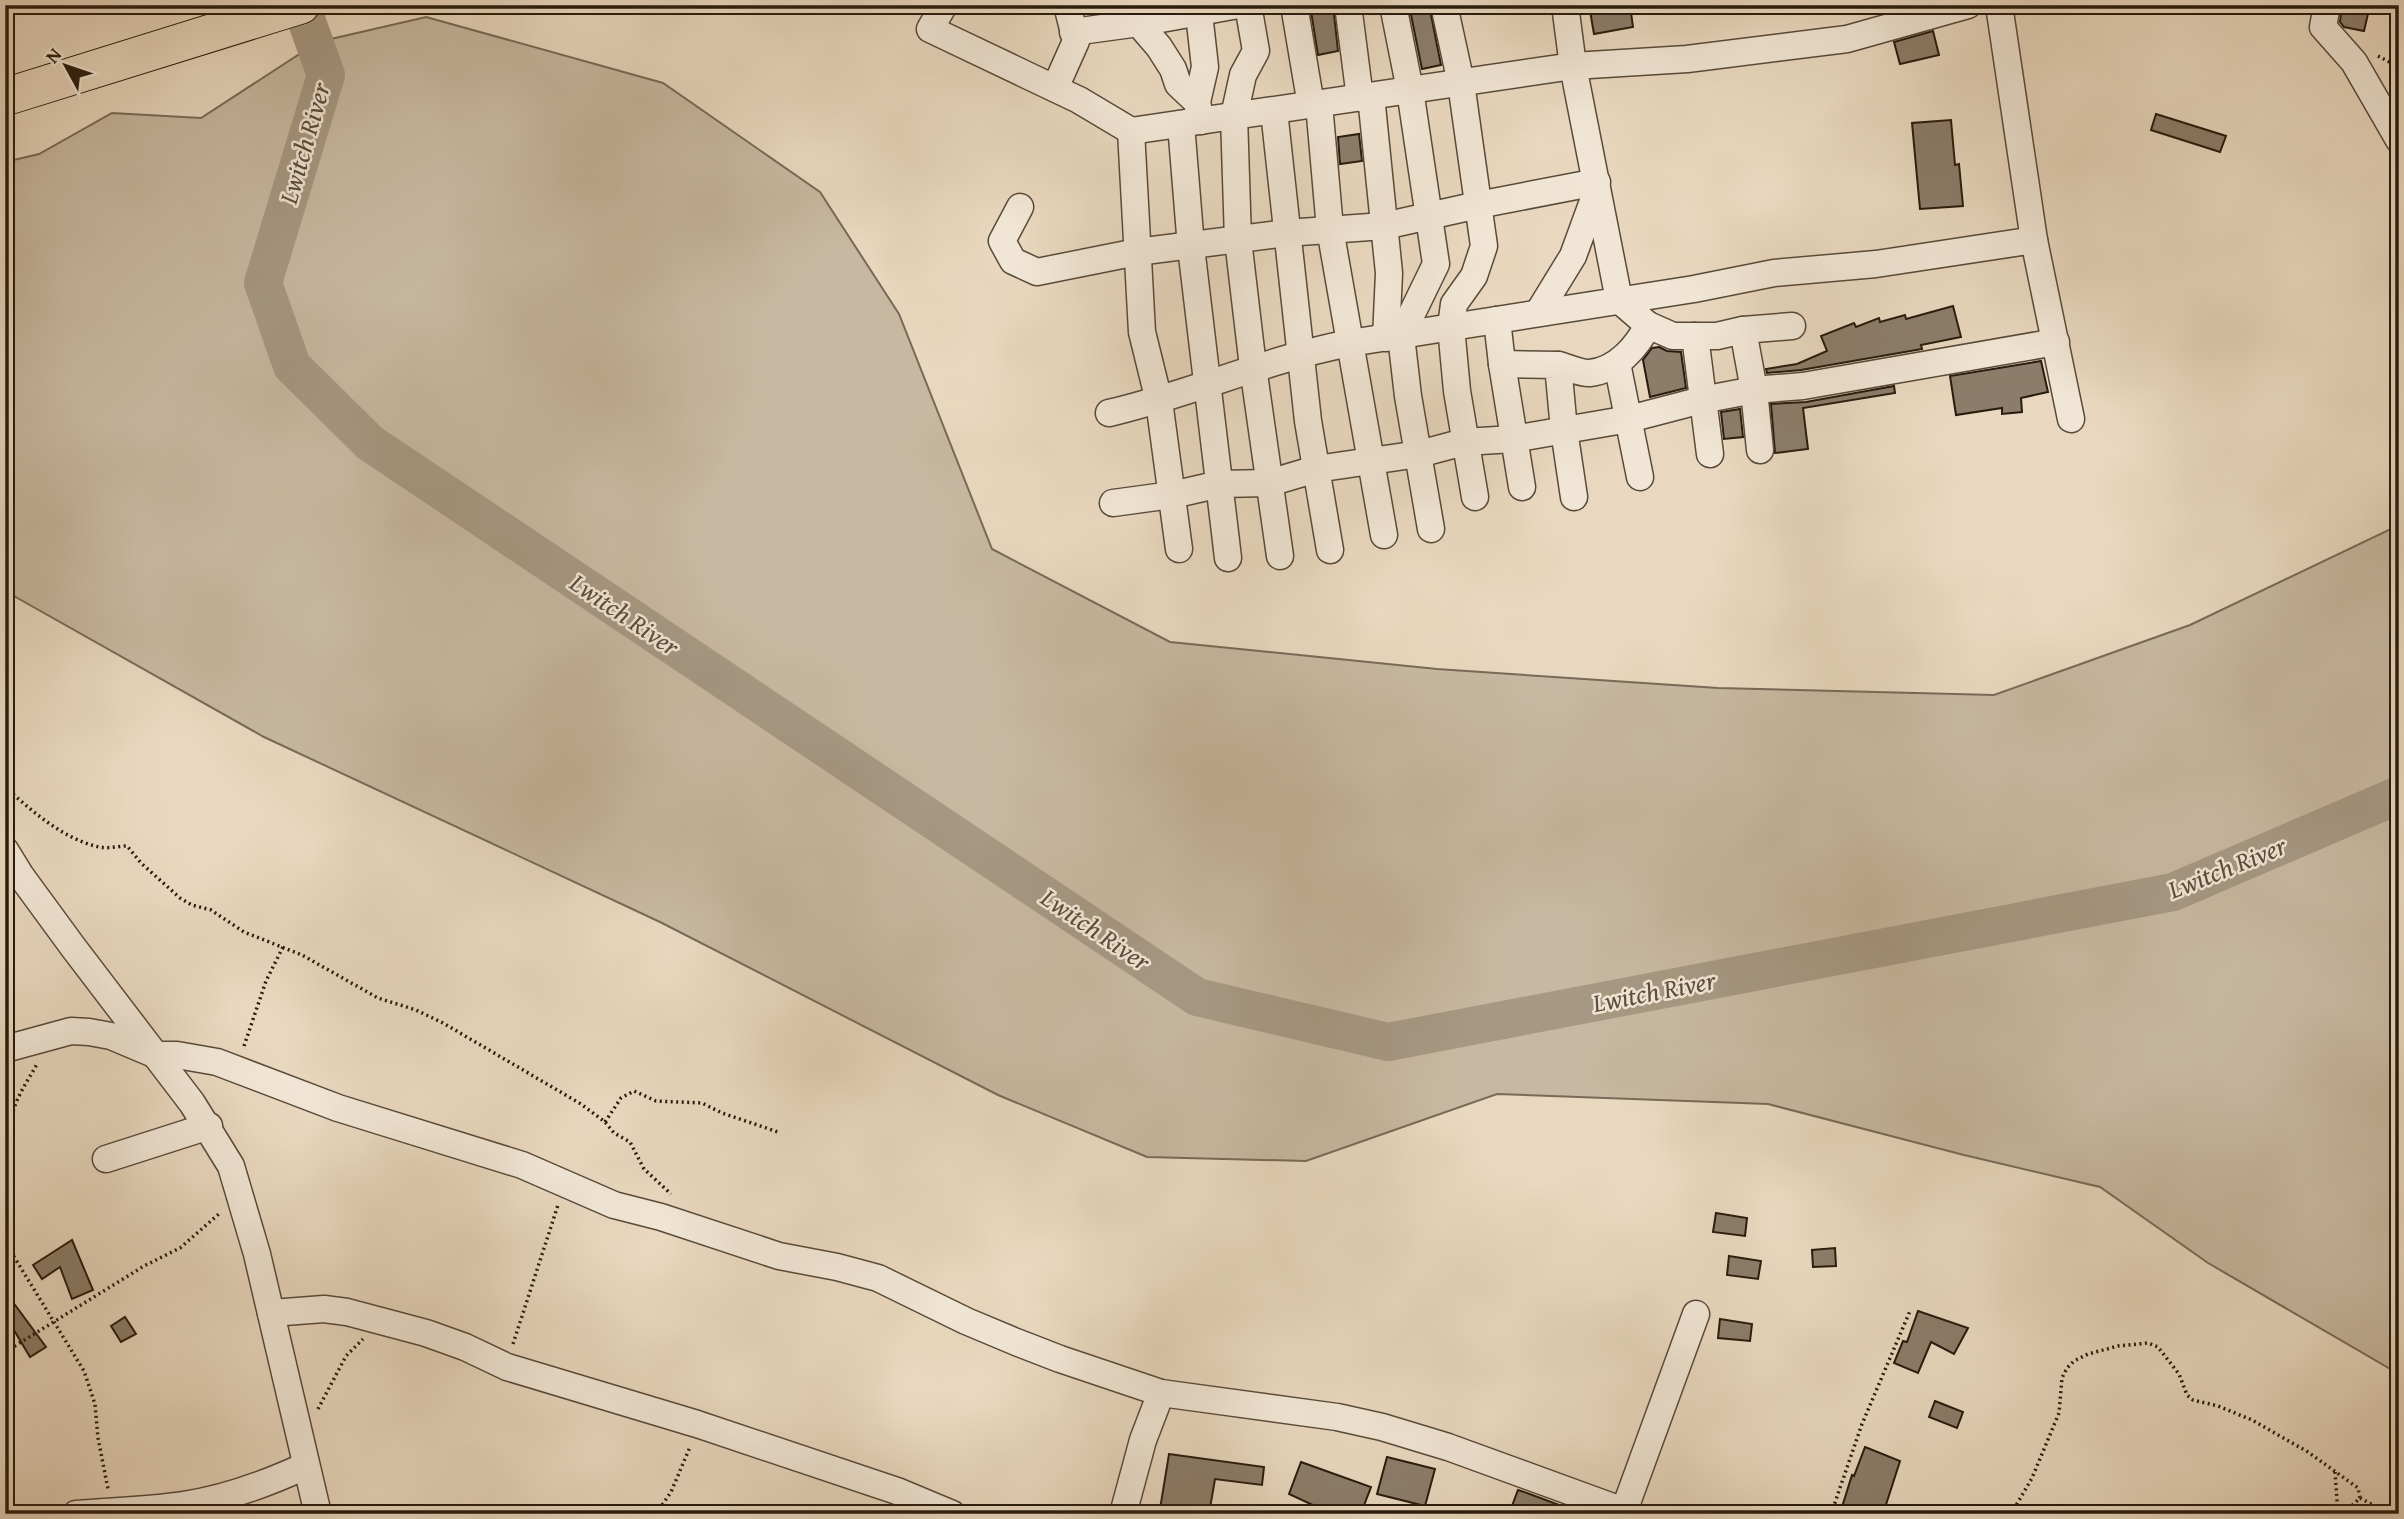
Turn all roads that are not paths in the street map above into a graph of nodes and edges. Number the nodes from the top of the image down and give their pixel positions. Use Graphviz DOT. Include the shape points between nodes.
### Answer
graph roads {
  1 [pos="301,5"];
  2 [pos="944,5"];
  3 [pos="1067,5"];
  4 [pos="1238,5"];
  5 [pos="1248,5"];
  6 [pos="1294,5"];
  7 [pos="1348,5"];
  8 [pos="1393,5"];
  9 [pos="1444,5"];
  10 [pos="1565,5"];
  11 [pos="1968,5"];
  12 [pos="1999,5"];
  13 [pos="2327,5"];
  14 [pos="1199,9"];
  15 [pos="1131,14"];
  16 [pos="1073,32"];
  17 [pos="1573,66"];
  18 [pos="1461,83"];
  19 [pos="1055,88"];
  20 [pos="1410,90"];
  21 [pos="5,97"];
  22 [pos="1365,97"];
  23 [pos="1315,105"];
  24 [pos="1274,110"];
  25 [pos="1193,115"];
  26 [pos="1234,116"];
  27 [pos="1131,131"];
  28 [pos="2399,141"];
  29 [pos="1597,185"];
  30 [pos="1478,205"];
  31 [pos="1020,207"];
  32 [pos="1429,216"];
  33 [pos="1384,226"];
  34 [pos="1330,229"];
  35 [pos="1286,233"];
  36 [pos="1238,240"];
  37 [pos="2034,240"];
  38 [pos="1191,247"];
  39 [pos="1137,253"];
  40 [pos="1619,300"];
  41 [pos="1538,313"];
  42 [pos="1497,320"];
  43 [pos="1648,325"];
  44 [pos="1792,326"];
  45 [pos="1451,327"];
  46 [pos="1743,330"];
  47 [pos="1695,336"];
  48 [pos="1394,337"];
  49 [pos="2056,342"];
  50 [pos="1350,343"];
  51 [pos="1301,353"];
  52 [pos="1617,363"];
  53 [pos="1502,364"];
  54 [pos="1558,365"];
  55 [pos="1253,367"];
  56 [pos="1207,384"];
  57 [pos="1754,390"];
  58 [pos="1702,400"];
  59 [pos="1158,401"];
  60 [pos="1109,413"];
  61 [pos="1629,419"];
  62 [pos="2071,419"];
  63 [pos="1564,430"];
  64 [pos="1513,439"];
  65 [pos="1464,442"];
  66 [pos="1760,450"];
  67 [pos="1419,453"];
  68 [pos="1710,454"];
  69 [pos="1371,462"];
  70 [pos="1316,469"];
  71 [pos="1640,477"];
  72 [pos="1269,483"];
  73 [pos="1220,484"];
  74 [pos="1522,487"];
  75 [pos="1172,495"];
  76 [pos="1475,497"];
  77 [pos="1574,497"];
  78 [pos="1113,503"];
  79 [pos="1431,529"];
  80 [pos="1384,535"];
  81 [pos="1179,549"];
  82 [pos="1330,550"];
  83 [pos="1280,556"];
  84 [pos="1228,558"];
  85 [pos="5,850"];
  86 [pos="5,1049"];
  87 [pos="156,1055"];
  88 [pos="209,1126"];
  89 [pos="106,1158"];
  90 [pos="271,1313"];
  91 [pos="1696,1314"];
  92 [pos="1161,1393"];
  93 [pos="305,1466"];
  94 [pos="1628,1512"];
  95 [pos="76,1514"];
  96 [pos="318,1514"];
  97 [pos="952,1514"];
  98 [pos="1123,1514"];
  1 -- 21 [label="highway"];
  2 -- 19 [label="street" via="930,29"];
  3 -- 16 [label="street"];
  4 -- 14 [label="street"];
  5 -- 26 [label="street" via="1256,51 1243,75"];
  6 -- 23 [label="street"];
  7 -- 22 [label="street"];
  8 -- 20 [label="street"];
  9 -- 18 [label="street"];
  10 -- 17 [label="street"];
  11 -- 17 [label="street" via="1847,39 1700,58"];
  12 -- 37 [label="street"];
  13 -- 28 [label="street" via="2323,27 2354,62"];
  14 -- 15 [label="street"];
  14 -- 25 [label="street" via="1205,67"];
  15 -- 16 [label="street"];
  15 -- 25 [label="street" via="1173,69"];
  16 -- 19 [label="street" via="1076,41"];
  17 -- 18 [label="street"];
  17 -- 29 [label="street"];
  18 -- 20 [label="street"];
  18 -- 30 [label="street"];
  19 -- 27 [label="street"];
  20 -- 22 [label="street"];
  20 -- 32 [label="street"];
  22 -- 23 [label="street"];
  22 -- 33 [label="street"];
  23 -- 24 [label="street"];
  23 -- 34 [label="street"];
  24 -- 26 [label="street"];
  24 -- 35 [label="street"];
  25 -- 26 [label="street"];
  25 -- 27 [label="street"];
  25 -- 38 [label="street"];
  26 -- 36 [label="street"];
  27 -- 39 [label="street"];
  29 -- 30 [label="street"];
  29 -- 40 [label="street"];
  29 -- 41 [label="street" via="1573,256"];
  30 -- 32 [label="street"];
  30 -- 45 [label="street" via="1484,246 1474,276 1454,304"];
  31 -- 39 [label="street" via="1002,241 1013,261 1037,272"];
  32 -- 33 [label="street"];
  32 -- 48 [label="street" via="1436,264"];
  33 -- 34 [label="street"];
  33 -- 48 [label="street"];
  34 -- 35 [label="street"];
  34 -- 50 [label="street"];
  35 -- 36 [label="street"];
  35 -- 51 [label="street"];
  36 -- 38 [label="street"];
  36 -- 55 [label="street"];
  37 -- 40 [label="street" via="1876,264 1774,273"];
  37 -- 49 [label="street"];
  38 -- 39 [label="street"];
  38 -- 56 [label="street"];
  39 -- 59 [label="street" via="1142,332"];
  40 -- 41 [label="street"];
  40 -- 43 [label="street"];
  41 -- 42 [label="street"];
  42 -- 45 [label="street"];
  42 -- 53 [label="street"];
  43 -- 47 [label="street" via="1673,336"];
  43 -- 52 [label="street" via="1639,343"];
  44 -- 46 [label="street"];
  45 -- 48 [label="street"];
  45 -- 65 [label="street"];
  46 -- 47 [label="street"];
  46 -- 57 [label="street"];
  47 -- 58 [label="street"];
  48 -- 50 [label="street"];
  48 -- 67 [label="street"];
  49 -- 57 [label="street" via="1803,386"];
  49 -- 62 [label="street"];
  50 -- 51 [label="street"];
  50 -- 69 [label="street"];
  51 -- 55 [label="street"];
  51 -- 70 [label="street"];
  52 -- 54 [label="street" via="1589,374"];
  52 -- 61 [label="street"];
  53 -- 54 [label="street"];
  53 -- 64 [label="street"];
  54 -- 63 [label="street"];
  55 -- 56 [label="street"];
  55 -- 72 [label="street"];
  56 -- 59 [label="street"];
  56 -- 73 [label="street"];
  57 -- 58 [label="street"];
  57 -- 66 [label="street"];
  58 -- 61 [label="street"];
  58 -- 68 [label="street"];
  59 -- 60 [label="street"];
  59 -- 75 [label="street"];
  61 -- 63 [label="street"];
  61 -- 71 [label="street"];
  63 -- 64 [label="street"];
  63 -- 77 [label="street"];
  64 -- 65 [label="street"];
  64 -- 74 [label="street"];
  65 -- 67 [label="street"];
  65 -- 76 [label="street"];
  67 -- 69 [label="street"];
  67 -- 79 [label="street"];
  69 -- 70 [label="street"];
  69 -- 80 [label="street"];
  70 -- 72 [label="street"];
  70 -- 82 [label="street"];
  72 -- 73 [label="street"];
  72 -- 83 [label="street"];
  73 -- 75 [label="street"];
  73 -- 84 [label="street"];
  75 -- 78 [label="street"];
  75 -- 81 [label="street"];
  85 -- 87 [label="street"];
  86 -- 87 [label="street" via="71,1031 111,1036"];
  87 -- 88 [label="street"];
  87 -- 92 [label="street" via="194,1057 237,1069 338,1108 502,1158 614,1205 779,1256 878,1278 1016,1342"];
  88 -- 89 [label="street"];
  88 -- 90 [label="street" via="241,1193"];
  90 -- 93 [label="street"];
  90 -- 97 [label="street" via="324,1309 426,1333 507,1367 697,1424"];
  91 -- 94 [label="street"];
  92 -- 94 [label="street" via="1382,1427"];
  92 -- 98 [label="street"];
  93 -- 95 [label="street" via="222,1497"];
  93 -- 96 [label="street"];
}
